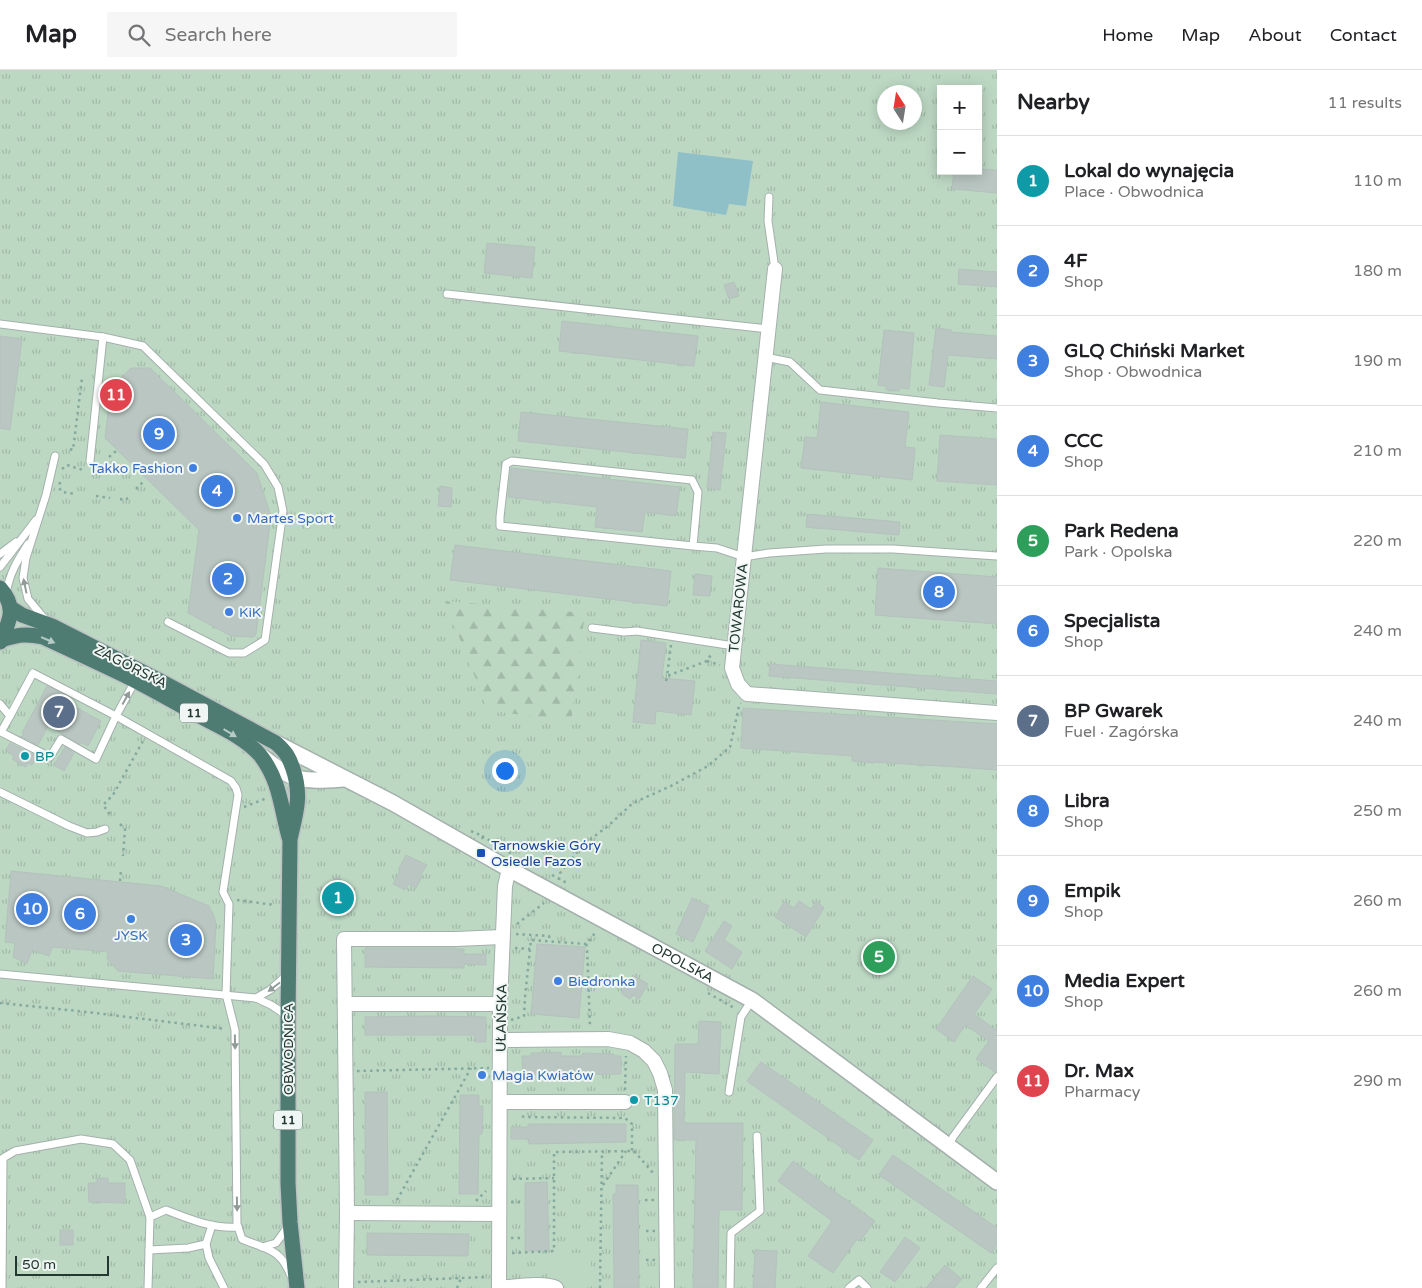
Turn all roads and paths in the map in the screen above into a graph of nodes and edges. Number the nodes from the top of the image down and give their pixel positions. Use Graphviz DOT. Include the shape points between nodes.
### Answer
graph roads {
  1 [pos="768,197"];
  2 [pos="775,269"];
  3 [pos="447,294"];
  4 [pos="0,324"];
  5 [pos="768,329"];
  6 [pos="103,338"];
  7 [pos="765,357"];
  8 [pos="82,378"];
  9 [pos="997,408"];
  10 [pos="70,450"];
  11 [pos="116,451"];
  12 [pos="55,456"];
  13 [pos="109,457"];
  14 [pos="90,461"];
  15 [pos="61,470"];
  16 [pos="83,470"];
  17 [pos="60,479"];
  18 [pos="145,480"];
  19 [pos="136,489"];
  20 [pos="76,494"];
  21 [pos="96,496"];
  22 [pos="110,498"];
  23 [pos="128,498"];
  24 [pos="120,499"];
  25 [pos="40,516"];
  26 [pos="24,535"];
  27 [pos="32,538"];
  28 [pos="693,546"];
  29 [pos="0,554"];
  30 [pos="997,556"];
  31 [pos="744,557"];
  32 [pos="0,567"];
  33 [pos="6,597"];
  34 [pos="168,622"];
  35 [pos="52,626"];
  36 [pos="592,628"];
  37 [pos="0,641"];
  38 [pos="672,642"];
  39 [pos="734,646"];
  40 [pos="715,647"];
  41 [pos="666,676"];
  42 [pos="135,681"];
  43 [pos="666,682"];
  44 [pos="747,694"];
  45 [pos="0,704"];
  46 [pos="997,713"];
  47 [pos="10,716"];
  48 [pos="116,716"];
  49 [pos="148,734"];
  50 [pos="276,743"];
  51 [pos="259,754"];
  52 [pos="320,773"];
  53 [pos="292,774"];
  54 [pos="0,792"];
  55 [pos="276,793"];
  56 [pos="298,801"];
  57 [pos="236,811"];
  58 [pos="110,814"];
  59 [pos="120,824"];
  60 [pos="105,828"];
  61 [pos="482,836"];
  62 [pos="290,839"];
  63 [pos="494,843"];
  64 [pos="123,856"];
  65 [pos="509,869"];
  66 [pos="121,870"];
  67 [pos="560,879"];
  68 [pos="120,881"];
  69 [pos="237,900"];
  70 [pos="546,901"];
  71 [pos="277,905"];
  72 [pos="592,926"];
  73 [pos="509,933"];
  74 [pos="550,941"];
  75 [pos="586,944"];
  76 [pos="511,948"];
  77 [pos="530,949"];
  78 [pos="288,972"];
  79 [pos="0,974"];
  80 [pos="702,990"];
  81 [pos="226,994"];
  82 [pos="256,998"];
  83 [pos="0,1003"];
  84 [pos="345,1004"];
  85 [pos="500,1004"];
  86 [pos="748,1006"];
  87 [pos="288,1017"];
  88 [pos="509,1020"];
  89 [pos="235,1030"];
  90 [pos="591,1039"];
  91 [pos="500,1040"];
  92 [pos="626,1054"];
  93 [pos="471,1068"];
  94 [pos="492,1068"];
  95 [pos="345,1071"];
  96 [pos="997,1077"];
  97 [pos="729,1092"];
  98 [pos="500,1102"];
  99 [pos="625,1102"];
  100 [pos="518,1114"];
  101 [pos="626,1119"];
  102 [pos="757,1136"];
  103 [pos="948,1146"];
  104 [pos="626,1151"];
  105 [pos="632,1151"];
  106 [pos="602,1152"];
  107 [pos="654,1175"];
  108 [pos="554,1178"];
  109 [pos="508,1179"];
  110 [pos="997,1182"];
  111 [pos="602,1187"];
  112 [pos="654,1192"];
  113 [pos="645,1200"];
  114 [pos="654,1200"];
  115 [pos="508,1202"];
  116 [pos="520,1202"];
  117 [pos="654,1208"];
  118 [pos="347,1213"];
  119 [pos="390,1213"];
  120 [pos="499,1214"];
  121 [pos="150,1217"];
  122 [pos="290,1222"];
  123 [pos="654,1223"];
  124 [pos="212,1225"];
  125 [pos="238,1227"];
  126 [pos="654,1231"];
  127 [pos="507,1238"];
  128 [pos="520,1238"];
  129 [pos="206,1244"];
  130 [pos="261,1247"];
  131 [pos="149,1250"];
  132 [pos="507,1253"];
  133 [pos="997,1268"];
  134 [pos="461,1278"];
  135 [pos="496,1284"];
  136 [pos="346,1285"];
  137 [pos="2,1288"];
  138 [pos="148,1288"];
  139 [pos="224,1288"];
  140 [pos="296,1288"];
  141 [pos="457,1288"];
  142 [pos="556,1288"];
  143 [pos="600,1288"];
  144 [pos="667,1288"];
  145 [pos="730,1288"];
  146 [pos="848,1288"];
  147 [pos="867,1288"];
  148 [pos="981,1288"];
  1 -- 2 [label="lane"];
  2 -- 5 [label="street, TOWAROWA"];
  3 -- 5 [label="lane"];
  4 -- 6 [label="lane"];
  5 -- 7 [label="street, TOWAROWA"];
  6 -- 14 [label="lane"];
  6 -- 34 [label="lane" via="143,346 264,464 278,487 283,511 265,640 244,653 229,653"];
  7 -- 9 [label="lane" via="790,362 820,390"];
  7 -- 31 [label="street, TOWAROWA"];
  8 -- 10 [label="path" via="73,450"];
  11 -- 13 [label="path"];
  12 -- 25 [label="lane"];
  15 -- 16 [label="path" via="67,465"];
  17 -- 20 [label="path" via="62,492"];
  18 -- 19 [label="path"];
  21 -- 22 [label="path"];
  23 -- 24 [label="path"];
  25 -- 26 [label="lane"];
  25 -- 27 [label="lane"];
  26 -- 29 [label="lane"];
  26 -- 32 [label="lane"];
  27 -- 33 [label="lane" via="10,575"];
  35 -- 27 [label="lane, one-way" via="28,599 23,578"];
  28 -- 28 [label="lane" via="500,526 506,464 512,461 692,480 698,492"];
  28 -- 31 [label="lane" via="717,548"];
  30 -- 31 [label="lane" via="893,549 826,549"];
  31 -- 39 [label="street, TOWAROWA"];
  33 -- 35 [label="highway, ZAGÓRSKA / 11" via="22,615"];
  33 -- 37 [label="highway" via="10,619"];
  35 -- 50 [label="highway, ZAGÓRSKA / 11"];
  36 -- 39 [label="lane" via="637,631"];
  37 -- 42 [label="highway, ZAGÓRSKA / 11, one-way" via="25,634 43,637"];
  38 -- 41 [label="path"];
  39 -- 44 [label="street, TOWAROWA" via="732,668 738,684"];
  40 -- 41 [label="path" via="707,661"];
  41 -- 43 [label="path"];
  48 -- 42 [label="lane, one-way"];
  42 -- 51 [label="highway, ZAGÓRSKA / 11, one-way" via="232,734"];
  44 -- 46 [label="street"];
  44 -- 67 [label="path" via="738,706 730,748 708,766 633,803 583,845 560,873"];
  45 -- 47 [label="lane"];
  47 -- 48 [label="lane" via="33,673"];
  47 -- 48 [label="lane" via="2,732 50,757 61,739 96,758"];
  48 -- 49 [label="lane"];
  49 -- 57 [label="lane" via="231,781 238,795"];
  49 -- 58 [label="path" via="113,795 102,805"];
  50 -- 52 [label="street, OPOLSKA"];
  50 -- 53 [label="highway, OBWODNICA / 11" via="285,752"];
  51 -- 53 [label="street"];
  51 -- 55 [label="highway, OBWODNICA / 11" via="271,773"];
  52 -- 53 [label="street, OPOLSKA"];
  52 -- 56 [label="street"];
  52 -- 65 [label="street, OPOLSKA" via="345,779 393,803"];
  53 -- 55 [label="street" via="282,781"];
  53 -- 56 [label="highway, OBWODNICA / 11" via="298,788"];
  54 -- 60 [label="lane" via="87,833"];
  55 -- 57 [label="path"];
  55 -- 62 [label="highway, OBWODNICA / 11"];
  56 -- 62 [label="highway, OBWODNICA / 11"];
  57 -- 81 [label="lane" via="223,892 229,904"];
  59 -- 64 [label="path" via="125,829"];
  61 -- 63 [label="path"];
  62 -- 78 [label="highway, OBWODNICA / 11"];
  65 -- 73 [label="street, UŁAŃSKA" via="505,886"];
  65 -- 86 [label="street, OPOLSKA"];
  66 -- 68 [label="path"];
  69 -- 71 [label="path"];
  70 -- 73 [label="path"];
  72 -- 75 [label="path" via="598,930"];
  73 -- 74 [label="path" via="549,936"];
  73 -- 84 [label="street" via="344,939"];
  73 -- 85 [label="street, UŁAŃSKA"];
  74 -- 75 [label="path"];
  74 -- 77 [label="path" via="531,940"];
  75 -- 90 [label="path"];
  76 -- 77 [label="path"];
  77 -- 88 [label="path" via="524,1016"];
  78 -- 82 [label="lane, one-way" via="270,990"];
  78 -- 87 [label="highway, OBWODNICA / 11"];
  79 -- 81 [label="lane"];
  80 -- 86 [label="path"];
  81 -- 82 [label="lane"];
  81 -- 89 [label="lane"];
  82 -- 87 [label="lane"];
  83 -- 89 [label="path"];
  84 -- 85 [label="street"];
  84 -- 95 [label="street"];
  85 -- 91 [label="street, UŁAŃSKA"];
  86 -- 97 [label="lane" via="741,1017"];
  86 -- 103 [label="street, OPOLSKA"];
  87 -- 122 [label="highway, OBWODNICA / 11"];
  89 -- 125 [label="lane, one-way"];
  90 -- 91 [label="street"];
  90 -- 144 [label="street" via="630,1043 644,1051 660,1073 665,1090"];
  91 -- 98 [label="street, UŁAŃSKA"];
  92 -- 99 [label="path"];
  93 -- 94 [label="path"];
  93 -- 95 [label="path"];
  93 -- 119 [label="path"];
  95 -- 118 [label="street"];
  96 -- 103 [label="lane"];
  98 -- 99 [label="street"];
  98 -- 120 [label="street, UŁAŃSKA"];
  99 -- 101 [label="path"];
  100 -- 101 [label="path" via="524,1117"];
  101 -- 105 [label="path" via="632,1124"];
  102 -- 145 [label="lane" via="760,1211 731,1233"];
  103 -- 110 [label="street, OPOLSKA"];
  104 -- 105 [label="path"];
  104 -- 106 [label="path"];
  104 -- 111 [label="path"];
  105 -- 107 [label="path"];
  106 -- 108 [label="path" via="554,1152"];
  106 -- 111 [label="path"];
  108 -- 109 [label="path"];
  108 -- 132 [label="path" via="554,1251"];
  111 -- 143 [label="path"];
  112 -- 114 [label="path"];
  113 -- 114 [label="path"];
  114 -- 117 [label="path"];
  115 -- 116 [label="path"];
  118 -- 119 [label="street"];
  118 -- 136 [label="street"];
  119 -- 120 [label="street"];
  120 -- 135 [label="street, UŁAŃSKA"];
  121 -- 124 [label="lane" via="166,1210"];
  121 -- 131 [label="lane"];
  121 -- 137 [label="lane" via="130,1160 113,1144 81,1139 15,1151 3,1158"];
  122 -- 130 [label="lane" via="276,1243"];
  122 -- 140 [label="highway, OBWODNICA / 11"];
  123 -- 126 [label="path"];
  124 -- 125 [label="lane"];
  124 -- 129 [label="lane"];
  125 -- 130 [label="lane" via="242,1239"];
  127 -- 128 [label="path"];
  129 -- 131 [label="lane"];
  129 -- 139 [label="lane" via="209,1258"];
  130 -- 140 [label="lane" via="276,1252 286,1263"];
  131 -- 138 [label="lane"];
  133 -- 148 [label="lane"];
  134 -- 135 [label="path"];
  134 -- 136 [label="path"];
  134 -- 141 [label="path"];
  135 -- 142 [label="street"];
  146 -- 147 [label="lane" via="859,1280"];
}
